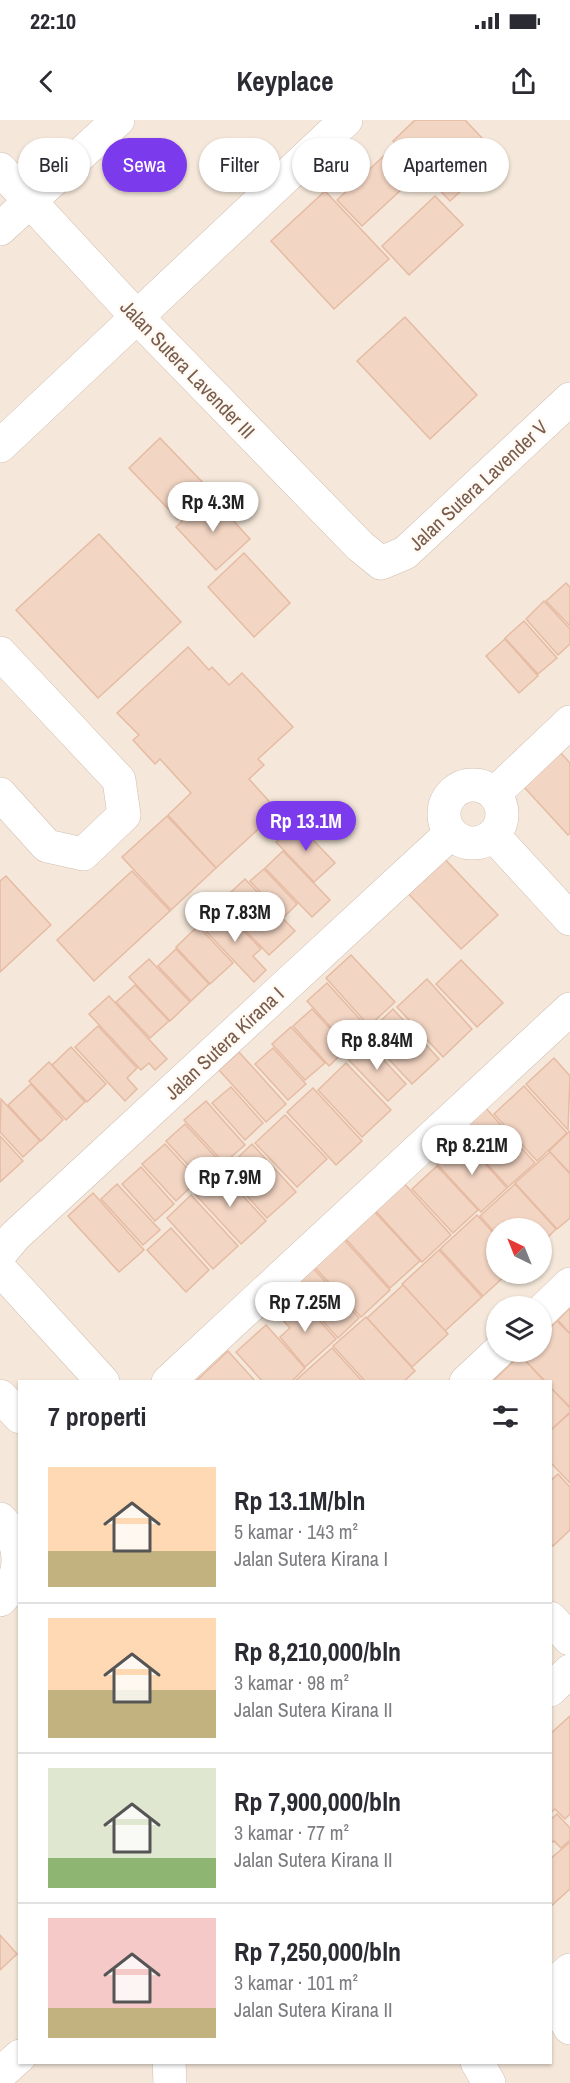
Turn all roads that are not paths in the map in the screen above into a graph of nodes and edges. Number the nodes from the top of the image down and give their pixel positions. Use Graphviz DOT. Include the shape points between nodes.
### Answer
graph roads {
  1 [pos="118,120"];
  2 [pos="346,120"];
  3 [pos="0,169"];
  4 [pos="30,202"];
  5 [pos="0,230"];
  6 [pos="137,317"];
  7 [pos="570,399"];
  8 [pos="0,446"];
  9 [pos="381,563"];
  10 [pos="0,653"];
  11 [pos="570,722"];
  12 [pos="0,794"];
  13 [pos="495,794"];
  14 [pos="451,833"];
  15 [pos="493,835"];
  16 [pos="570,919"];
  17 [pos="570,1010"];
  18 [pos="0,1254"];
  19 [pos="0,1269"];
  20 [pos="570,1284"];
  21 [pos="552,1301"];
  22 [pos="487,1362"];
  23 [pos="101,1380"];
  24 [pos="170,1380"];
  25 [pos="468,1380"];
  26 [pos="0,1396"];
  27 [pos="18,1415"];
  28 [pos="9,1532"];
  29 [pos="0,1600"];
  30 [pos="570,1671"];
  31 [pos="552,1688"];
  32 [pos="564,1980"];
  33 [pos="570,2028"];
  34 [pos="18,2058"];
  35 [pos="169,2064"];
  36 [pos="478,2064"];
  37 [pos="0,2074"];
  38 [pos="170,2083"];
  39 [pos="489,2083"];
  1 -- 4 [label="street"];
  2 -- 6 [label="street"];
  3 -- 4 [label="street, Jalan Sutera Lavender III"];
  4 -- 5 [label="street"];
  4 -- 6 [label="street, Jalan Sutera Lavender III"];
  6 -- 8 [label="street"];
  6 -- 9 [label="street, Jalan Sutera Lavender III"];
  7 -- 9 [label="street, Jalan Sutera Lavender V" via="405,553"];
  10 -- 12 [label="street" via="119,780 124,815 83,854 47,846"];
  11 -- 13 [label="street"];
  13 -- 14 [label="street" via="484,786 471,784 459,788 449,797 445,815"];
  13 -- 15 [label="street" via="502,807 501,822"];
  14 -- 15 [label="street" via="471,843"];
  14 -- 18 [label="street, Jalan Sutera Kirana I"];
  15 -- 16 [label="street"];
  17 -- 24 [label="street"];
  19 -- 23 [label="street"];
  20 -- 21 [label="street"];
  22 -- 25 [label="street"];
  26 -- 27 [label="street"];
  28 -- 29 [label="street" via="18,1570"];
  30 -- 31 [label="street"];
  32 -- 33 [label="street" via="554,2002"];
  34 -- 37 [label="street"];
  35 -- 38 [label="street"];
  36 -- 39 [label="street"];
}
